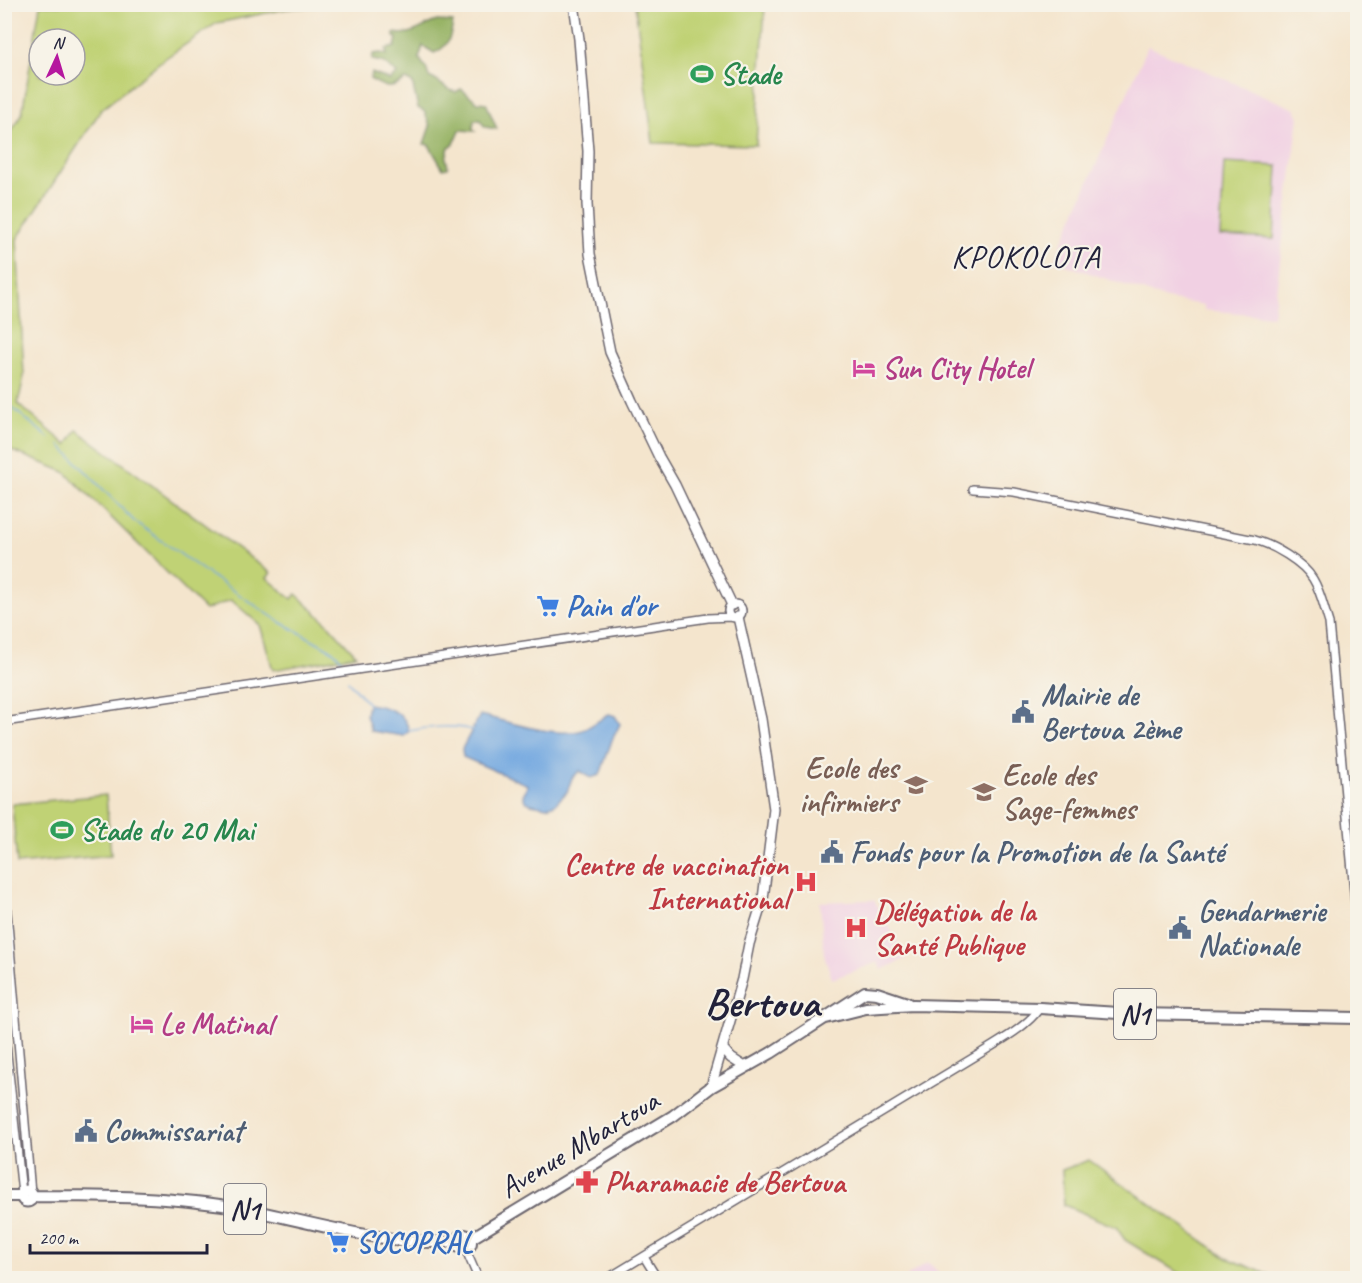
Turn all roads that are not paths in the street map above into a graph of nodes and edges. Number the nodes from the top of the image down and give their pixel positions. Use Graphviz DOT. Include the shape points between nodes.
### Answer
graph roads {
  1 [pos="574,4"];
  2 [pos="973,489"];
  3 [pos="731,607"];
  4 [pos="735,617"];
  5 [pos="708,618"];
  6 [pos="4,722"];
  7 [pos="4,878"];
  8 [pos="1358,935"];
  9 [pos="914,1005"];
  10 [pos="1040,1008"];
  11 [pos="826,1018"];
  12 [pos="1358,1018"];
  13 [pos="4,1026"];
  14 [pos="723,1048"];
  15 [pos="748,1065"];
  16 [pos="711,1087"];
  17 [pos="27,1195"];
  18 [pos="4,1196"];
  19 [pos="464,1243"];
  20 [pos="644,1257"];
  21 [pos="478,1278"];
  22 [pos="608,1278"];
  23 [pos="657,1278"];
  1 -- 3 [label="main road" via="588,151 590,254 610,352"];
  2 -- 8 [label="street" via="1014,492 1264,542 1289,556 1312,576 1329,623"];
  3 -- 4 [label="street" via="729,613"];
  3 -- 4 [label="street" via="739,605 742,609"];
  3 -- 5 [label="street"];
  4 -- 5 [label="street"];
  4 -- 14 [label="main road" via="761,719 774,809 763,899"];
  5 -- 6 [label="street"];
  7 -- 17 [label="street"];
  9 -- 10 [label="highway, N1"];
  9 -- 11 [label="highway, N1" via="867,1008"];
  9 -- 11 [label="highway, N1" via="865,992"];
  10 -- 12 [label="highway, N1" via="1134,1014"];
  10 -- 20 [label="street" via="1017,1030 981,1053"];
  11 -- 15 [label="highway, N1"];
  13 -- 17 [label="street"];
  14 -- 15 [label="main road" via="738,1063"];
  14 -- 16 [label="main road"];
  15 -- 16 [label="highway, N1"];
  16 -- 19 [label="highway, Avenue Mbartoua / N1" via="673,1116"];
  17 -- 18 [label="highway, N1"];
  17 -- 19 [label="highway, N1" via="182,1200 395,1239"];
  19 -- 21 [label="street"];
  20 -- 22 [label="street"];
  20 -- 23 [label="street"];
}
